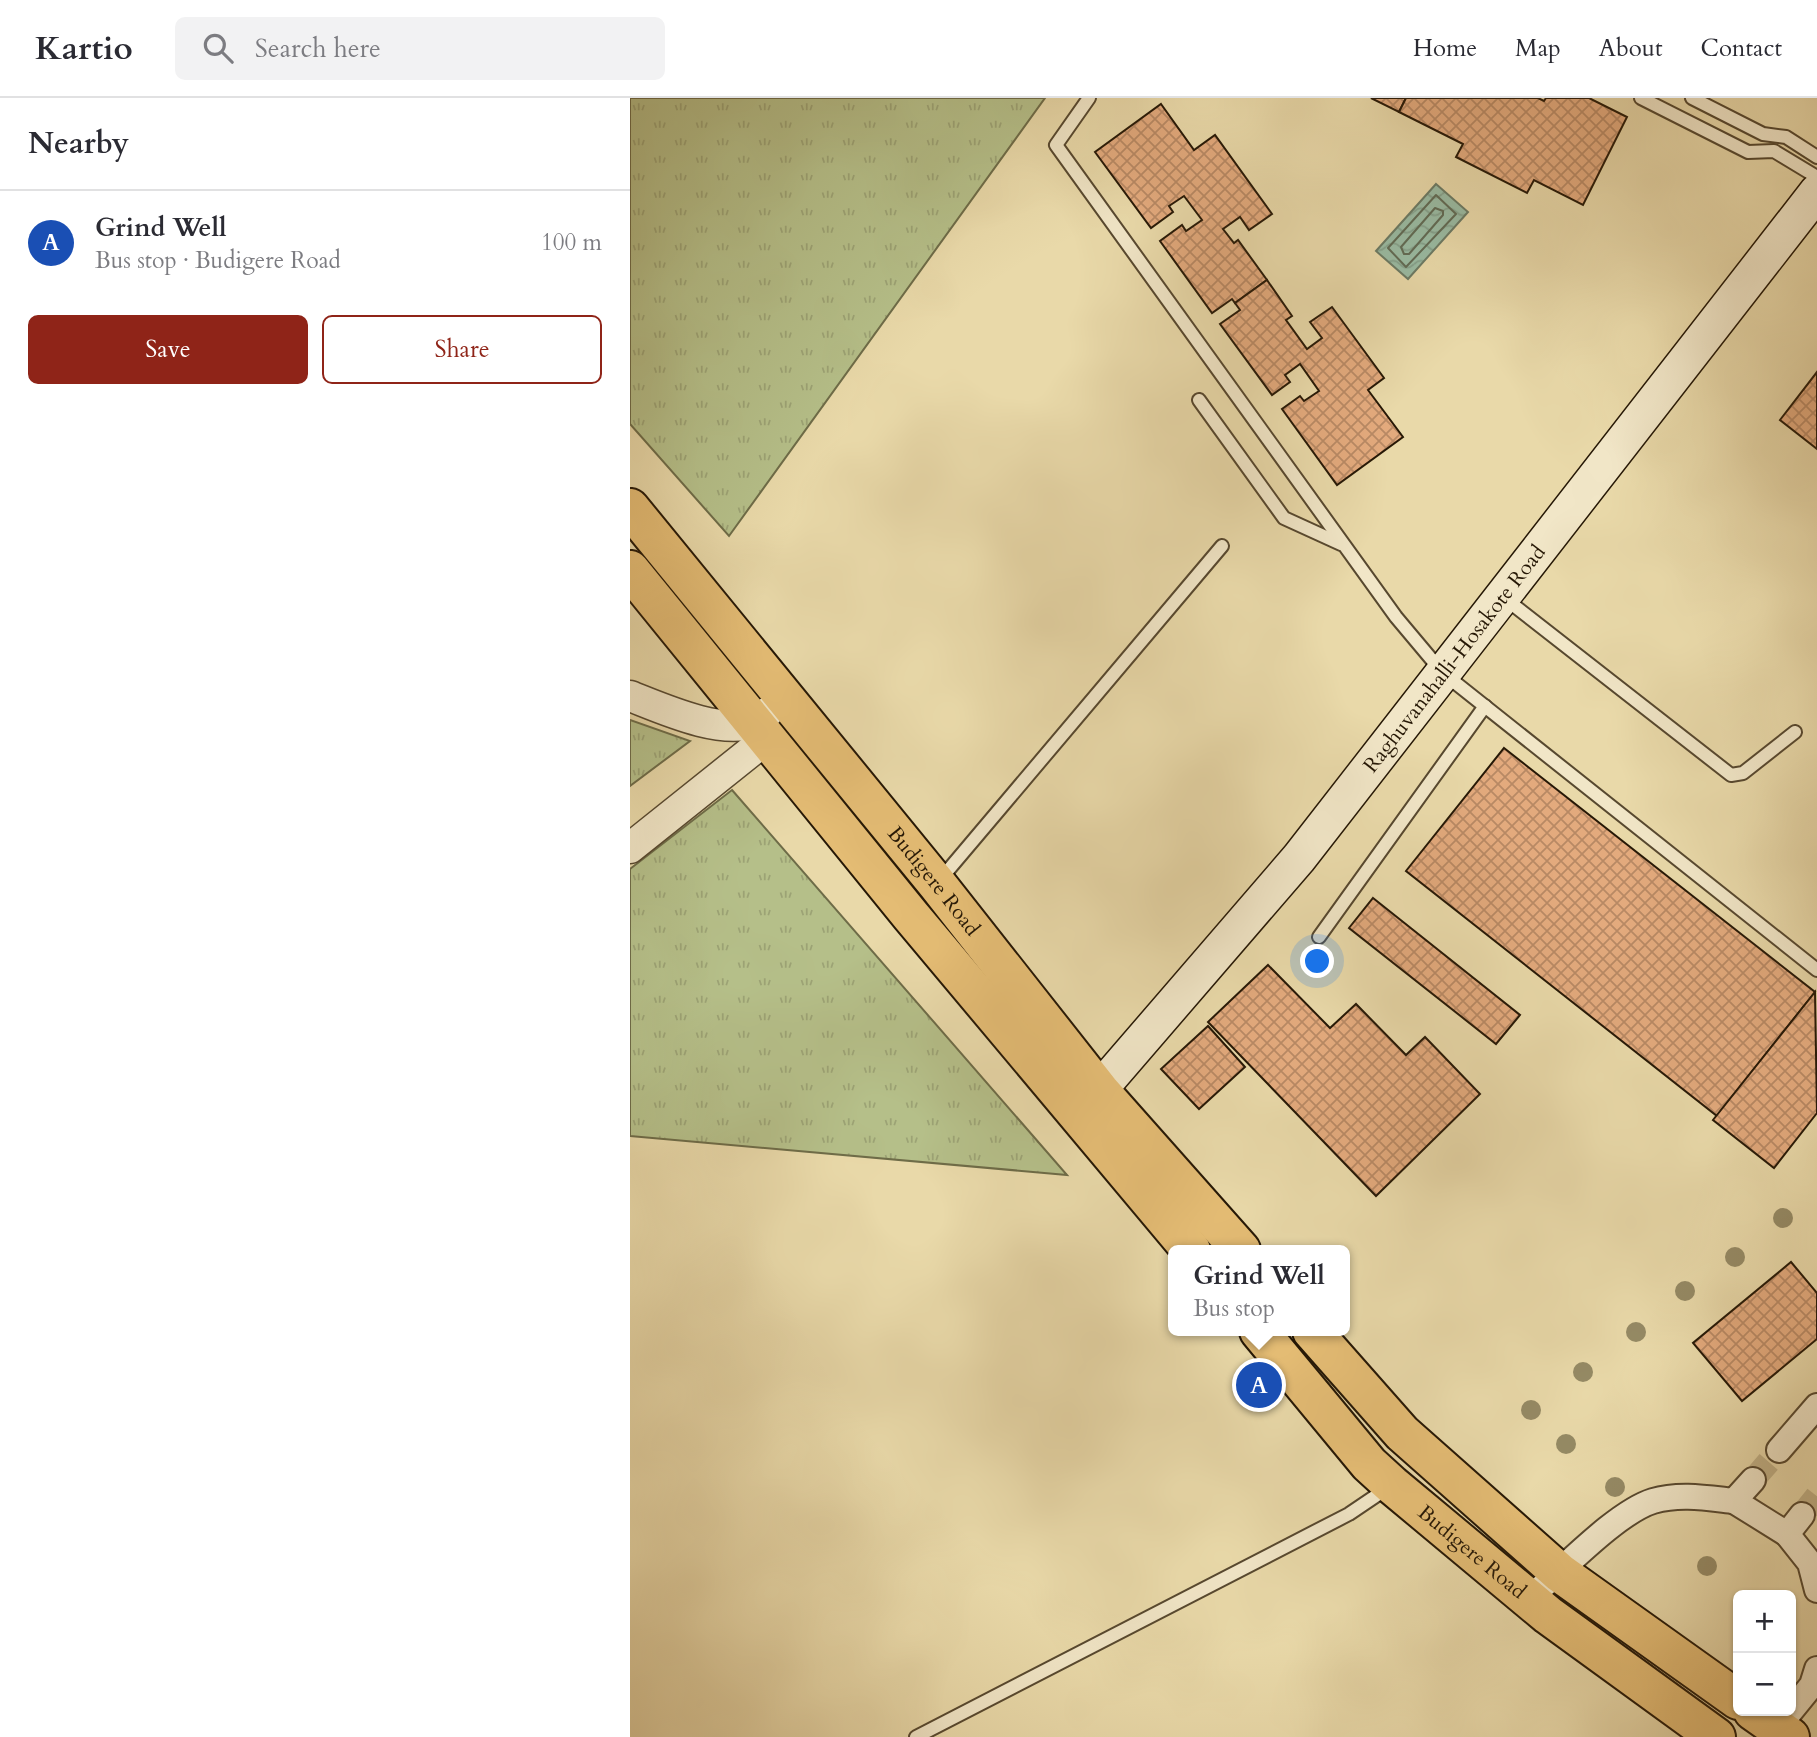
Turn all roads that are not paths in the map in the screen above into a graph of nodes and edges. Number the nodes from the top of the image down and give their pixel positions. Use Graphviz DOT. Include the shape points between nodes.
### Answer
graph roads {
  1 [pos="1089,98"];
  2 [pos="1641,98"];
  3 [pos="1692,98"];
  4 [pos="1817,156"];
  5 [pos="1817,177"];
  6 [pos="1817,192"];
  7 [pos="1199,400"];
  8 [pos="630,508"];
  9 [pos="1344,546"];
  10 [pos="1222,547"];
  11 [pos="630,570"];
  12 [pos="1503,596"];
  13 [pos="1443,673"];
  14 [pos="630,696"];
  15 [pos="785,698"];
  16 [pos="1485,706"];
  17 [pos="762,730"];
  18 [pos="1795,732"];
  19 [pos="630,848"];
  20 [pos="937,884"];
  21 [pos="1319,937"];
  22 [pos="1817,970"];
  23 [pos="1089,1103"];
  24 [pos="1188,1245"];
  25 [pos="1236,1245"];
  26 [pos="1263,1336"];
  27 [pos="1316,1336"];
  28 [pos="1817,1406"];
  29 [pos="1779,1450"];
  30 [pos="1753,1480"];
  31 [pos="1392,1485"];
  32 [pos="1734,1501"];
  33 [pos="1560,1573"];
  34 [pos="1817,1590"];
  35 [pos="1528,1599"];
  36 [pos="1817,1669"];
  37 [pos="1733,1696"];
  38 [pos="1773,1725"];
  39 [pos="916,1737"];
  40 [pos="1716,1737"];
  1 -- 9 [label="lane" via="1056,145"];
  2 -- 5 [label="lane" via="1748,152 1774,151"];
  3 -- 4 [label="lane" via="1763,134 1786,137"];
  6 -- 12 [label="main road, Raghuvanahalli-Hosakote Road"];
  7 -- 9 [label="lane" via="1284,518"];
  8 -- 15 [label="main road, Budigere Road"];
  9 -- 13 [label="lane"];
  10 -- 20 [label="lane"];
  11 -- 17 [label="main road, Budigere Road"];
  12 -- 13 [label="main road, Raghuvanahalli-Hosakote Road"];
  12 -- 18 [label="lane" via="1731,775 1743,773"];
  13 -- 16 [label="lane"];
  13 -- 23 [label="main road, Raghuvanahalli-Hosakote Road" via="1299,858"];
  14 -- 17 [label="street" via="699,722"];
  15 -- 17 [label="street"];
  15 -- 20 [label="main road, Budigere Road"];
  16 -- 21 [label="lane"];
  16 -- 22 [label="lane"];
  17 -- 19 [label="street"];
  17 -- 23 [label="main road, Budigere Road" via="911,916"];
  20 -- 23 [label="main road, Budigere Road"];
  23 -- 24 [label="main road, Budigere Road"];
  23 -- 25 [label="main road, Budigere Road"];
  26 -- 31 [label="main road, Budigere Road" via="1369,1464"];
  27 -- 33 [label="main road, Budigere Road" via="1402,1433"];
  28 -- 29 [label="street"];
  30 -- 32 [label="street"];
  31 -- 35 [label="main road, Budigere Road"];
  31 -- 39 [label="lane" via="1349,1514"];
  32 -- 33 [label="street" via="1685,1496 1651,1501 1611,1526"];
  32 -- 34 [label="street" via="1794,1524"];
  33 -- 35 [label="street"];
  33 -- 37 [label="main road, Budigere Road"];
  35 -- 40 [label="main road, Budigere Road"];
  36 -- 38 [label="street" via="1812,1685"];
}
